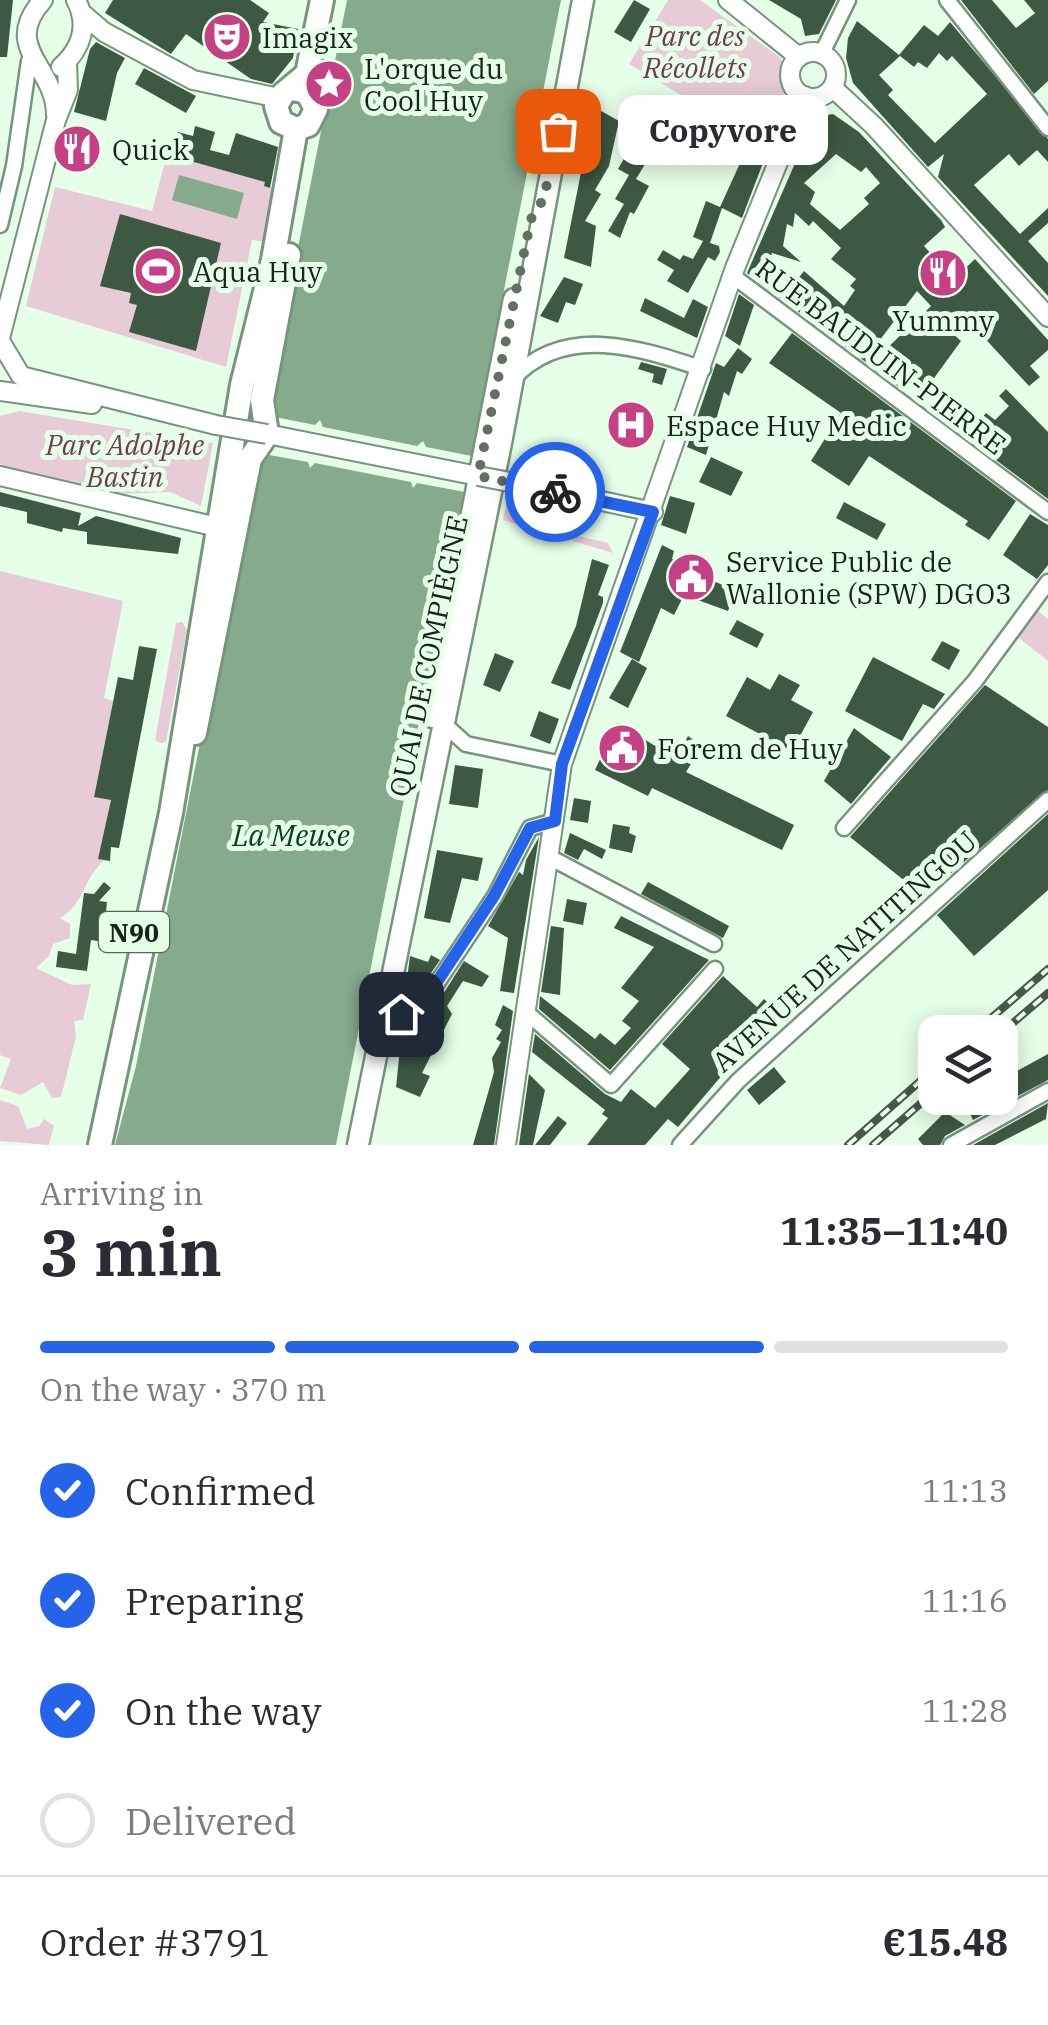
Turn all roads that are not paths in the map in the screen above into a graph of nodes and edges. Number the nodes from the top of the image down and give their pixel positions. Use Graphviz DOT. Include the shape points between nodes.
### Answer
graph roads {
  1 [pos="43,0"];
  2 [pos="322,0"];
  3 [pos="333,0"];
  4 [pos="583,0"];
  5 [pos="728,0"];
  6 [pos="848,0"];
  7 [pos="948,0"];
  8 [pos="27,7"];
  9 [pos="79,7"];
  10 [pos="104,32"];
  11 [pos="82,35"];
  12 [pos="822,53"];
  13 [pos="798,57"];
  14 [pos="67,62"];
  15 [pos="33,66"];
  16 [pos="833,88"];
  17 [pos="295,95"];
  18 [pos="805,96"];
  19 [pos="56,120"];
  20 [pos="1048,128"];
  21 [pos="296,138"];
  22 [pos="544,198"];
  23 [pos="0,225"];
  24 [pos="733,276"];
  25 [pos="1048,317"];
  26 [pos="0,340"];
  27 [pos="703,369"];
  28 [pos="512,380"];
  29 [pos="0,391"];
  30 [pos="30,398"];
  31 [pos="0,405"];
  32 [pos="132,407"];
  33 [pos="267,434"];
  34 [pos="3,475"];
  35 [pos="478,476"];
  36 [pos="653,512"];
  37 [pos="1048,512"];
  38 [pos="217,527"];
  39 [pos="1048,582"];
  40 [pos="183,718"];
  41 [pos="444,724"];
  42 [pos="562,764"];
  43 [pos="1048,800"];
  44 [pos="426,802"];
  45 [pos="171,813"];
  46 [pos="555,821"];
  47 [pos="844,828"];
  48 [pos="551,858"];
  49 [pos="714,944"];
  50 [pos="715,970"];
  51 [pos="384,1012"];
  52 [pos="527,1013"];
  53 [pos="1048,1091"];
  54 [pos="87,1145"];
  55 [pos="100,1145"];
  56 [pos="358,1145"];
  57 [pos="506,1145"];
  58 [pos="680,1145"];
  59 [pos="951,1145"];
  1 -- 8 [label="street"];
  2 -- 17 [label="main road, N90" via="307,74"];
  3 -- 17 [label="main road, N90"];
  4 -- 22 [label="main road, QUAI DE COMPIÈGNE"];
  5 -- 13 [label="street"];
  6 -- 12 [label="street"];
  7 -- 20 [label="street"];
  8 -- 15 [label="street" via="22,44"];
  9 -- 10 [label="street"];
  9 -- 11 [label="street"];
  10 -- 11 [label="street"];
  10 -- 17 [label="street" via="193,80"];
  11 -- 14 [label="street"];
  12 -- 13 [label="street"];
  12 -- 16 [label="street" via="836,68"];
  13 -- 18 [label="street" via="791,82"];
  14 -- 15 [label="street" via="52,71"];
  14 -- 19 [label="street" via="68,90"];
  15 -- 19 [label="street" via="54,92"];
  15 -- 23 [label="street"];
  16 -- 18 [label="street" via="820,97"];
  16 -- 25 [label="street"];
  17 -- 21 [label="main road" via="280,122"];
  17 -- 21 [label="main road, N90" via="315,115"];
  18 -- 24 [label="street"];
  19 -- 26 [label="street"];
  21 -- 33 [label="main road" via="304,172 262,400"];
  21 -- 38 [label="main road, N90"];
  22 -- 28 [label="main road, QUAI DE COMPIÈGNE"];
  22 -- 35 [label="main road" via="531,219"];
  24 -- 27 [label="street"];
  24 -- 37 [label="street, RUE BAUDUIN-PIERRE"];
  26 -- 32 [label="street" via="21,376"];
  27 -- 28 [label="street" via="626,346 568,347 542,354"];
  27 -- 36 [label="street"];
  28 -- 41 [label="main road, QUAI DE COMPIÈGNE"];
  29 -- 30 [label="street"];
  30 -- 31 [label="street"];
  30 -- 32 [label="street"];
  32 -- 33 [label="street, bridge"];
  33 -- 35 [label="street"];
  33 -- 45 [label="main road" via="250,460 206,688"];
  34 -- 38 [label="street"];
  35 -- 36 [label="street, bridge"];
  35 -- 44 [label="main road" via="420,786"];
  36 -- 42 [label="street"];
  38 -- 40 [label="main road, N90"];
  39 -- 47 [label="street" via="975,681"];
  40 -- 45 [label="main road, N90"];
  40 -- 54 [label="main road, N90"];
  41 -- 42 [label="street" via="466,744"];
  41 -- 44 [label="main road, QUAI DE COMPIÈGNE"];
  42 -- 46 [label="street"];
  43 -- 58 [label="street, AVENUE DE NATITINGOU" via="738,1081"];
  44 -- 51 [label="main road, QUAI DE COMPIÈGNE"];
  45 -- 55 [label="main road, N90"];
  46 -- 48 [label="street"];
  46 -- 51 [label="street" via="530,828 421,1006"];
  48 -- 49 [label="street"];
  48 -- 52 [label="street"];
  50 -- 52 [label="street" via="611,1085"];
  51 -- 56 [label="main road, QUAI DE COMPIÈGNE"];
  52 -- 57 [label="street"];
  53 -- 59 [label="street"];
}
